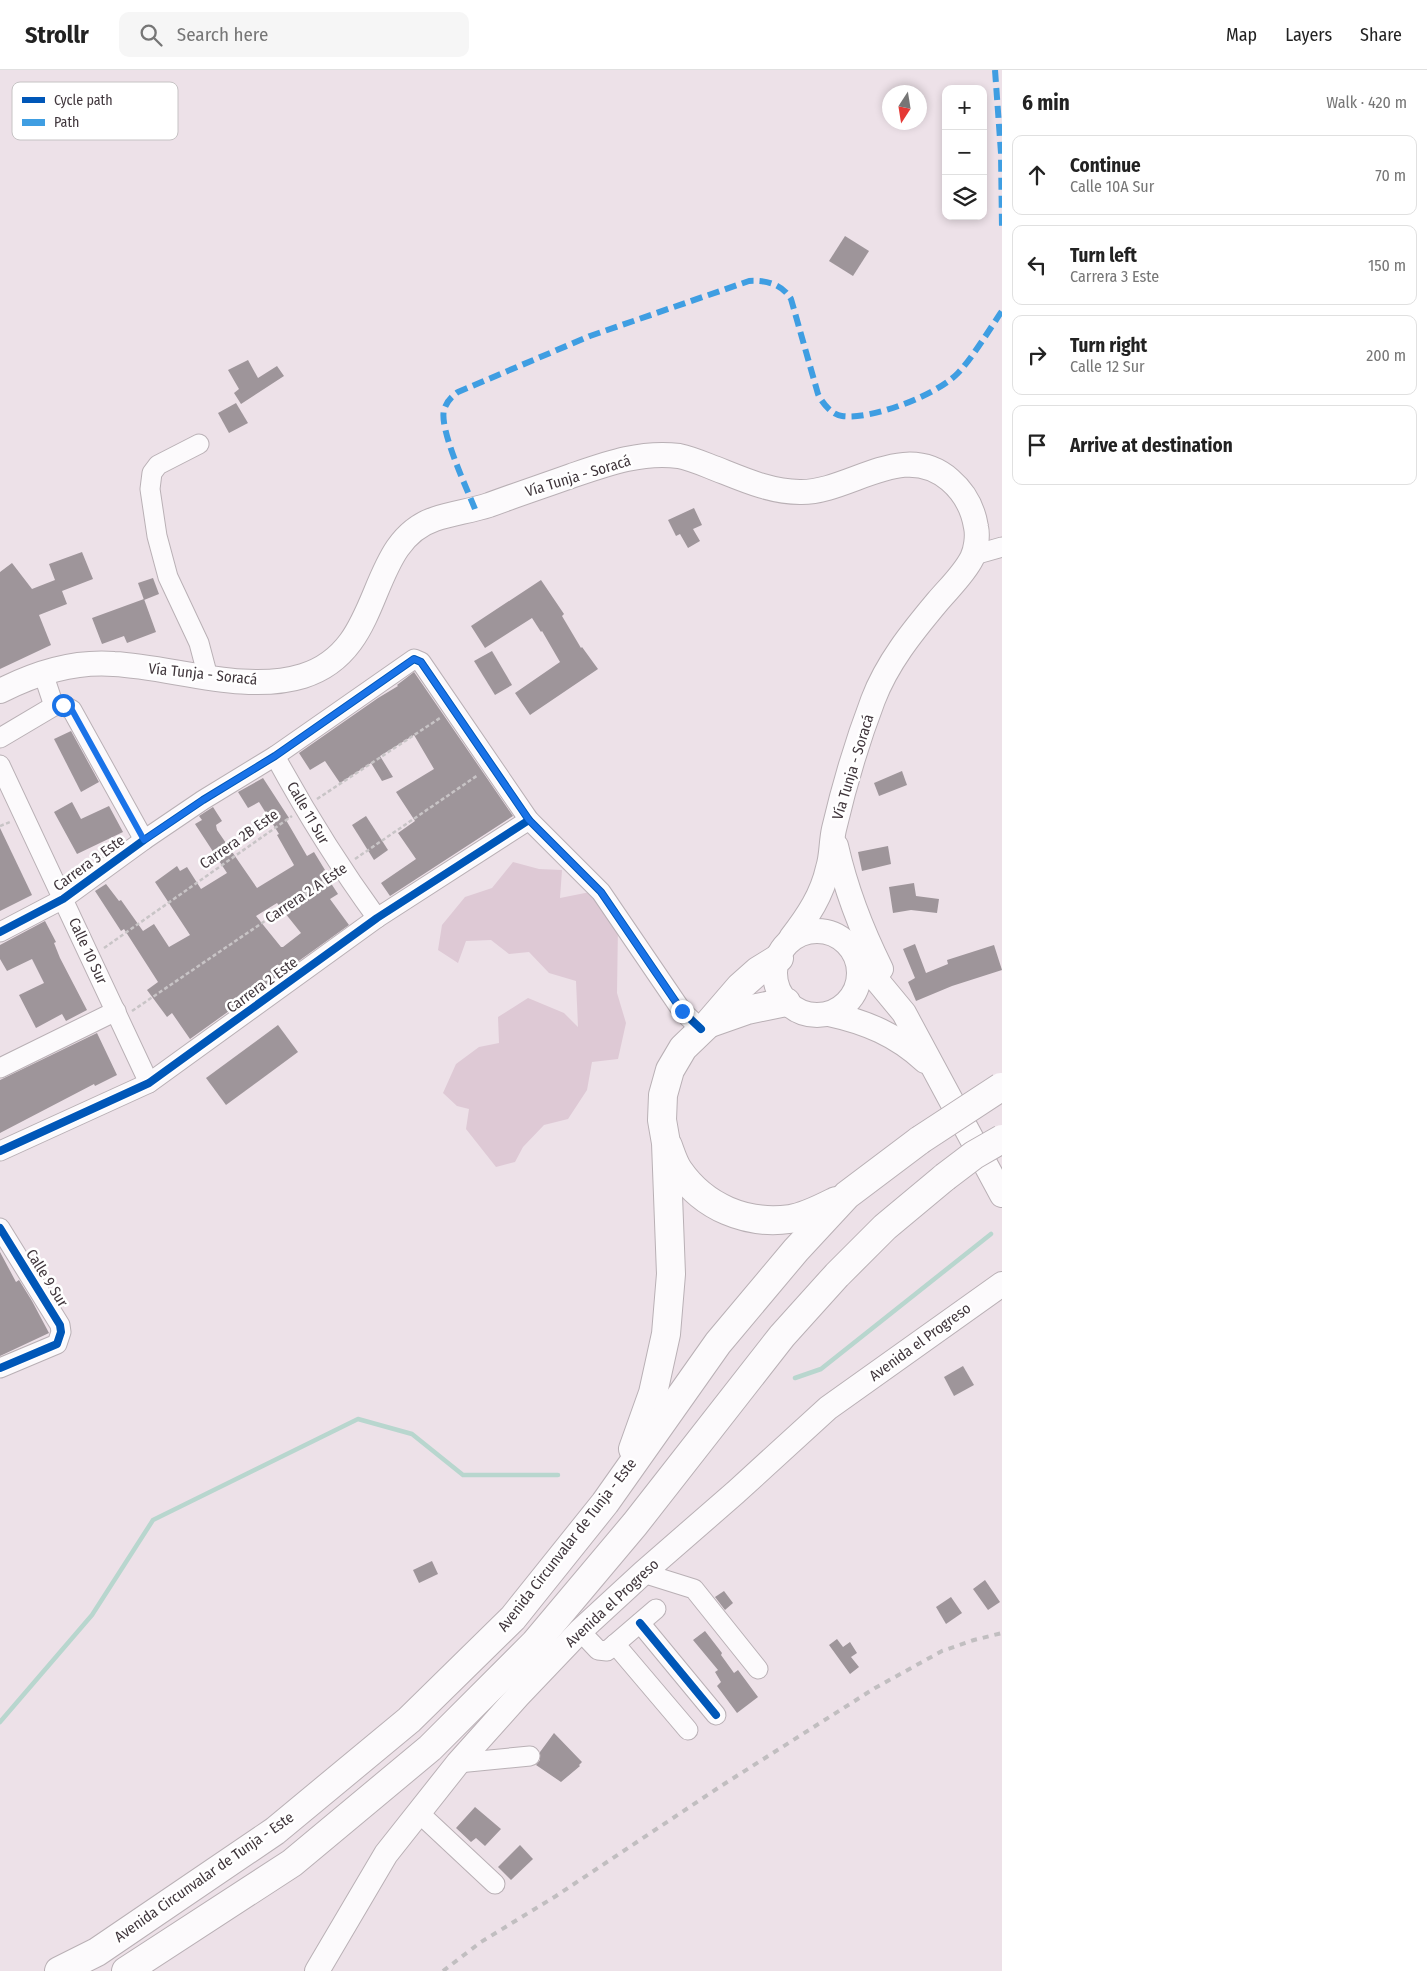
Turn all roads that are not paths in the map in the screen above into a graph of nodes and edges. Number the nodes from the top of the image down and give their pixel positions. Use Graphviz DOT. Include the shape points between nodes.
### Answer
graph roads {
  1 [pos="200,444"];
  2 [pos="1002,547"];
  3 [pos="974,555"];
  4 [pos="43,673"];
  5 [pos="208,677"];
  6 [pos="0,691"];
  7 [pos="54,706"];
  8 [pos="0,738"];
  9 [pos="275,756"];
  10 [pos="0,765"];
  11 [pos="529,820"];
  12 [pos="833,833"];
  13 [pos="144,840"];
  14 [pos="829,867"];
  15 [pos="63,899"];
  16 [pos="377,918"];
  17 [pos="0,932"];
  18 [pos="785,948"];
  19 [pos="851,948"];
  20 [pos="786,1002"];
  21 [pos="904,1013"];
  22 [pos="829,1014"];
  23 [pos="118,1015"];
  24 [pos="705,1026"];
  25 [pos="0,1068"];
  26 [pos="936,1072"];
  27 [pos="149,1083"];
  28 [pos="1002,1087"];
  29 [pos="1002,1139"];
  30 [pos="666,1143"];
  31 [pos="0,1151"];
  32 [pos="983,1159"];
  33 [pos="1002,1181"];
  34 [pos="847,1195"];
  35 [pos="1002,1195"];
  36 [pos="0,1228"];
  37 [pos="1002,1272"];
  38 [pos="991,1295"];
  39 [pos="0,1368"];
  40 [pos="605,1503"];
  41 [pos="643,1573"];
  42 [pos="656,1609"];
  43 [pos="640,1623"];
  44 [pos="580,1631"];
  45 [pos="614,1644"];
  46 [pos="758,1669"];
  47 [pos="716,1715"];
  48 [pos="688,1730"];
  49 [pos="530,1756"];
  50 [pos="458,1763"];
  51 [pos="418,1812"];
  52 [pos="495,1884"];
  53 [pos="59,1971"];
  54 [pos="126,1971"];
  55 [pos="317,1971"];
  1 -- 5 [label="street" via="158,465 152,473 150,489 157,536 168,577 199,643"];
  2 -- 3 [label="street"];
  3 -- 5 [label="main road, Vía Tunja - Soracá" via="977,531 971,507 959,488 926,466 896,465 816,492 797,492 753,483 684,457 665,455 620,459 475,509 432,520 413,531 392,556 362,626 328,665 301,676 271,682"];
  3 -- 12 [label="main road, Vía Tunja - Soracá" via="894,657 874,697"];
  4 -- 5 [label="main road, Vía Tunja - Soracá" via="70,665 113,664"];
  4 -- 6 [label="main road, Vía Tunja - Soracá"];
  4 -- 7 [label="street"];
  7 -- 8 [label="street"];
  7 -- 13 [label="street" via="63,705 72,710"];
  9 -- 11 [label="street, Carrera 3 Este" via="414,659 421,662"];
  9 -- 13 [label="street, Carrera 3 Este"];
  9 -- 16 [label="street, Calle 11 Sur" via="341,869"];
  10 -- 15 [label="street, Calle 10 Sur"];
  11 -- 16 [label="street, Carrera 2 Este"];
  11 -- 24 [label="street" via="601,892 682,1011"];
  12 -- 14 [label="main road, Vía Tunja - Soracá"];
  12 -- 21 [label="main road" via="844,880 860,926"];
  13 -- 15 [label="street, Carrera 3 Este"];
  14 -- 18 [label="main road, Vía Tunja - Soracá" via="808,916"];
  14 -- 19 [label="main road, Vía Tunja - Soracá" via="839,917"];
  15 -- 17 [label="street, Carrera 3 Este"];
  15 -- 23 [label="street, Calle 10 Sur"];
  16 -- 27 [label="street, Carrera 2 Este"];
  18 -- 19 [label="main road" via="810,930 829,932"];
  18 -- 20 [label="main road" via="774,972 777,988"];
  18 -- 24 [label="highway" via="740,986"];
  19 -- 21 [label="main road, Vía Tunja - Soracá"];
  19 -- 22 [label="main road" via="860,973 856,990 845,1004"];
  20 -- 22 [label="main road" via="799,1011"];
  20 -- 24 [label="highway" via="747,1010"];
  21 -- 26 [label="main road, Vía Tunja - Soracá"];
  22 -- 26 [label="main road, Vía Tunja - Soracá" via="877,1028 898,1040"];
  23 -- 25 [label="street"];
  23 -- 27 [label="street, Calle 10 Sur"];
  24 -- 30 [label="highway" via="683,1048 670,1070 663,1095 662,1120"];
  26 -- 32 [label="main road, Vía Tunja - Soracá"];
  27 -- 31 [label="street, Carrera 2 Este"];
  28 -- 34 [label="highway, Avenida Circunvalar de Tunja - Este, bridge" via="920,1140"];
  29 -- 54 [label="highway, bridge" via="945,1177 885,1227 837,1275 782,1336 635,1524 535,1643 430,1748 292,1862"];
  30 -- 34 [label="highway" via="678,1170 699,1194 726,1211 758,1220 791,1219"];
  30 -- 40 [label="highway" via="671,1274 666,1334 653,1393 633,1449"];
  32 -- 33 [label="main road, Vía Tunja - Soracá"];
  32 -- 35 [label="main road, Vía Tunja - Soracá"];
  34 -- 40 [label="highway, Avenida Circunvalar de Tunja - Este" via="718,1343"];
  36 -- 39 [label="street, Calle 9 Sur" via="60,1325 61,1332 57,1344"];
  37 -- 38 [label="main road, Avenida el Progreso"];
  38 -- 41 [label="main road, Avenida el Progreso" via="828,1408"];
  40 -- 53 [label="highway, Avenida Circunvalar de Tunja - Este" via="513,1618 409,1720 276,1831 97,1952"];
  41 -- 44 [label="main road, Avenida el Progreso"];
  41 -- 46 [label="street" via="694,1589"];
  42 -- 43 [label="street"];
  43 -- 45 [label="street"];
  43 -- 47 [label="street"];
  44 -- 45 [label="street" via="598,1650 607,1651"];
  44 -- 50 [label="main road, Avenida el Progreso"];
  45 -- 48 [label="street"];
  49 -- 50 [label="street"];
  50 -- 51 [label="main road, Avenida el Progreso"];
  51 -- 52 [label="street"];
  51 -- 55 [label="main road, Avenida el Progreso" via="386,1854"];
}
